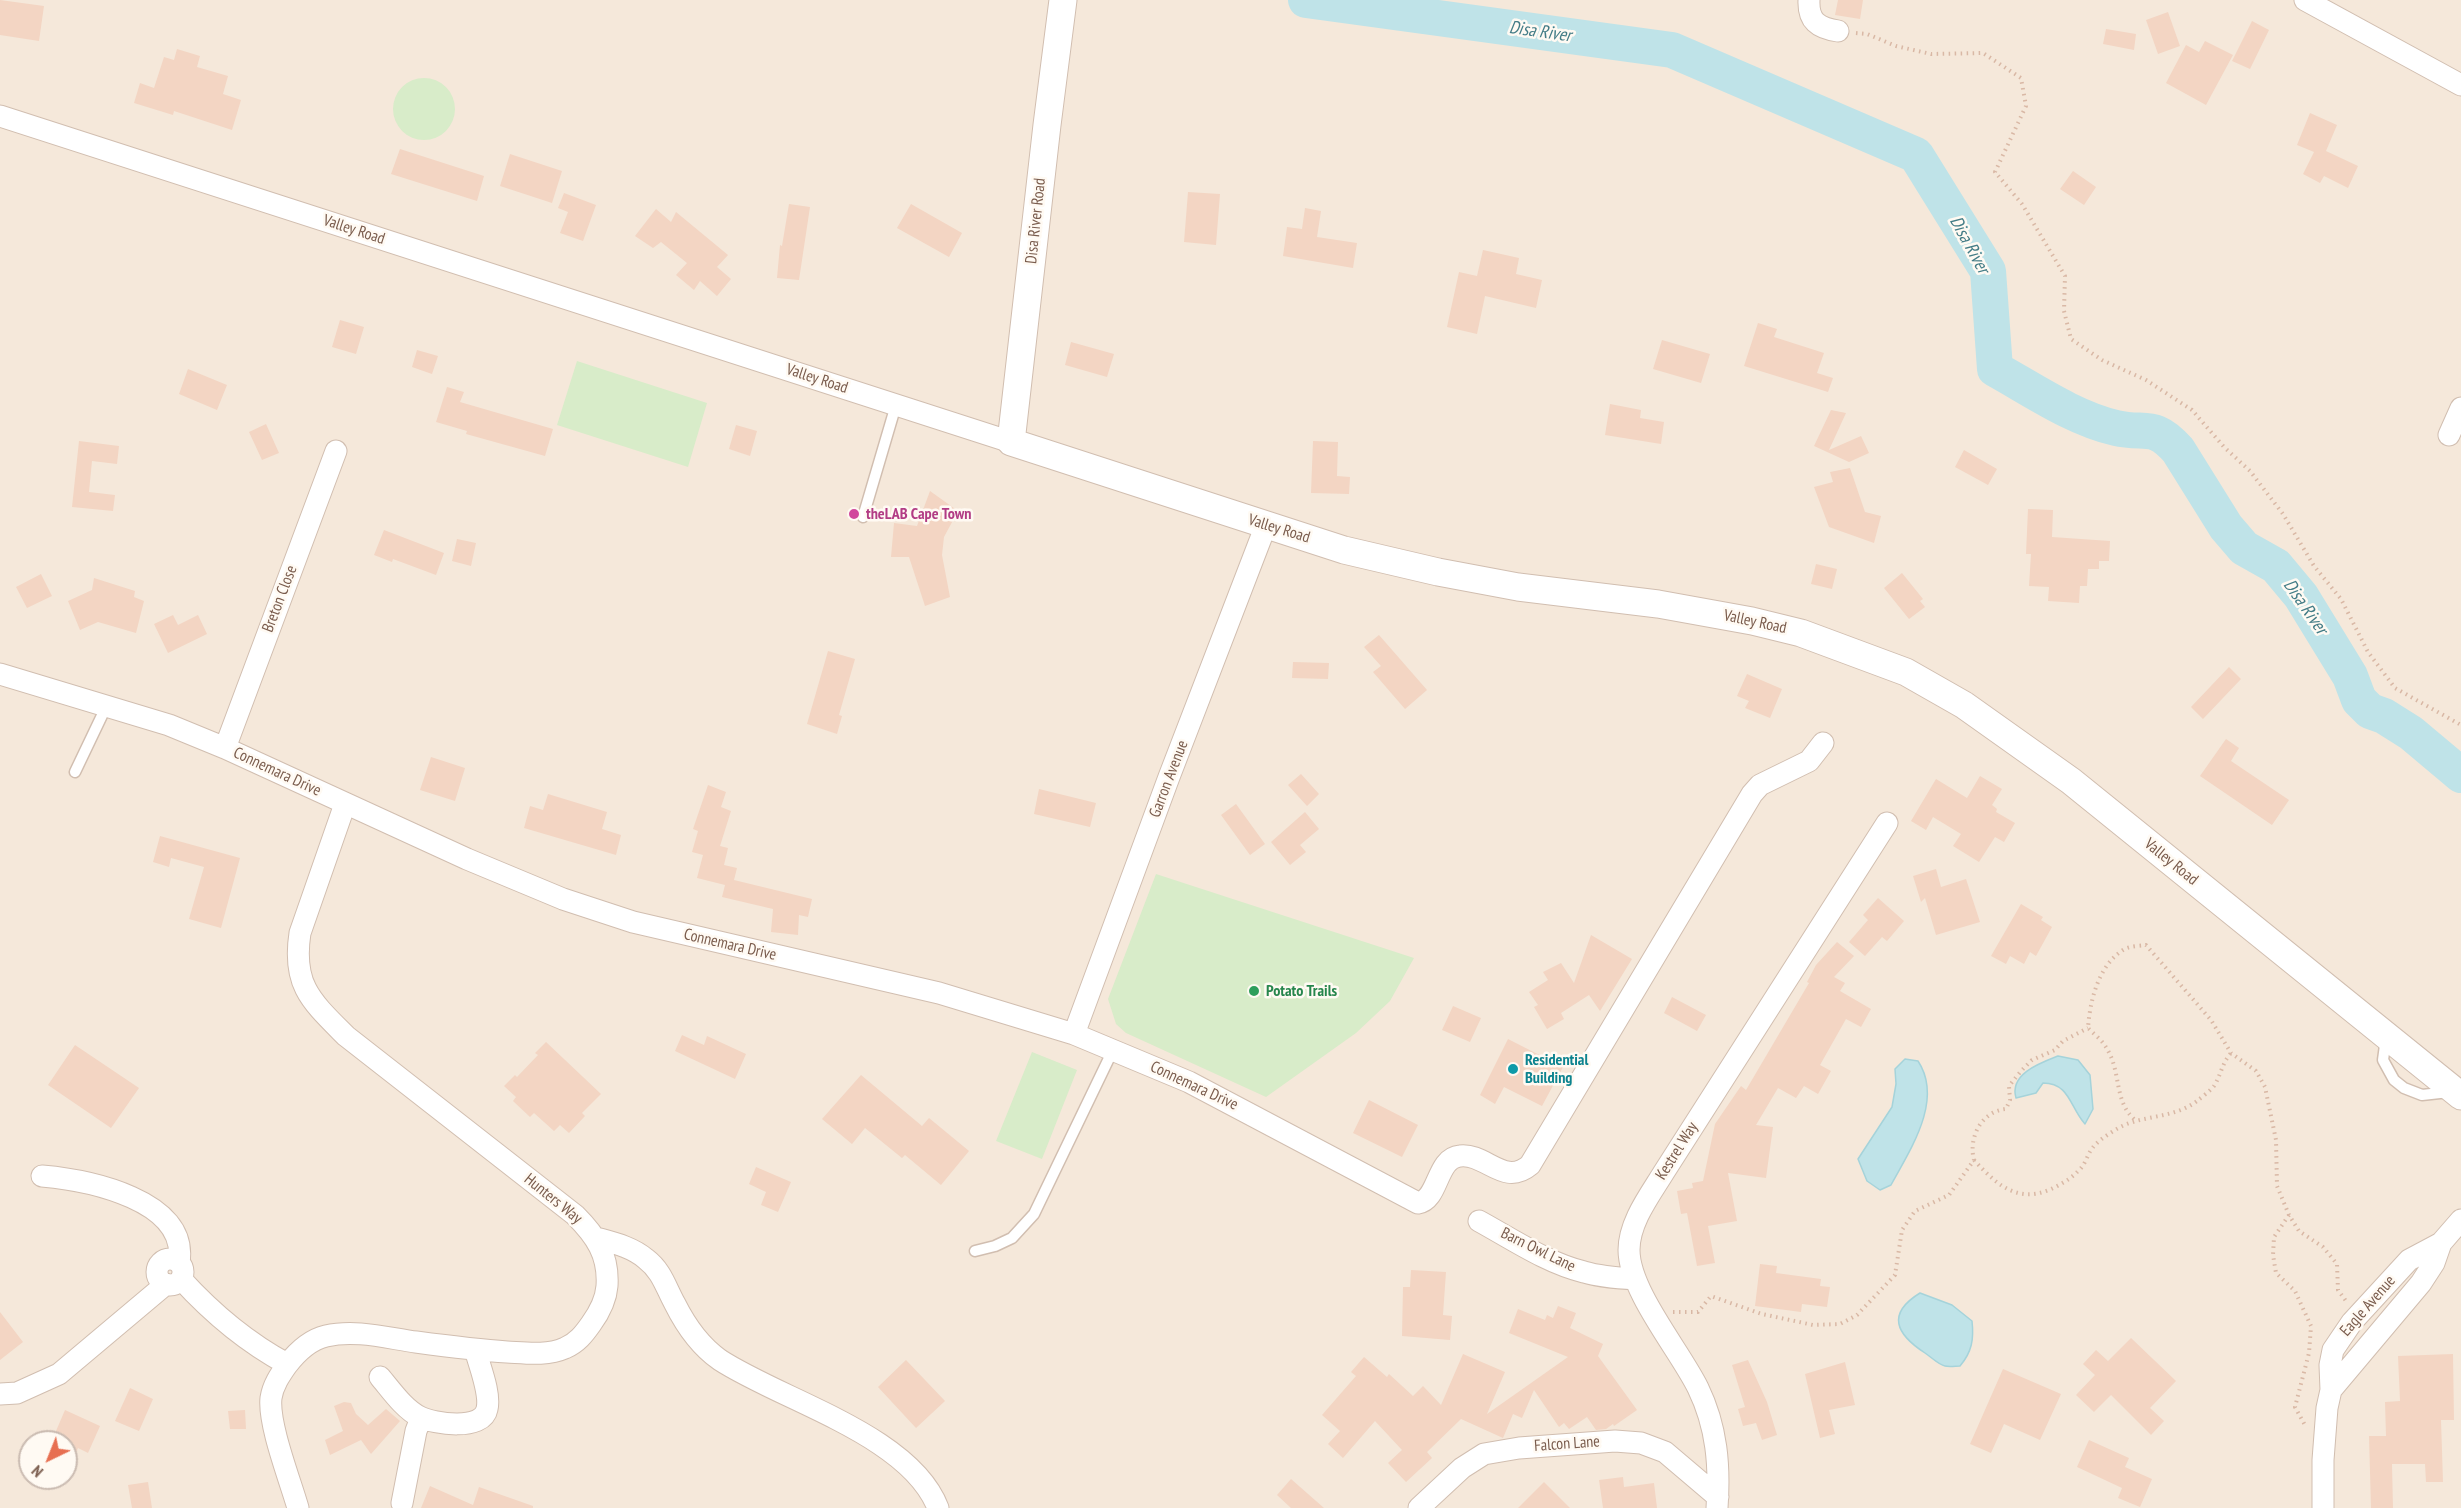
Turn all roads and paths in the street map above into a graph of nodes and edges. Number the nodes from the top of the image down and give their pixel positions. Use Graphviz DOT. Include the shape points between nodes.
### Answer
graph roads {
  1 [pos="1809,0"];
  2 [pos="2305,0"];
  3 [pos="1063,4"];
  4 [pos="1838,31"];
  5 [pos="2461,85"];
  6 [pos="0,116"];
  7 [pos="896,405"];
  8 [pos="2461,408"];
  9 [pos="2449,435"];
  10 [pos="1011,442"];
  11 [pos="336,451"];
  12 [pos="862,517"];
  13 [pos="1266,525"];
  14 [pos="0,674"];
  15 [pos="107,705"];
  16 [pos="2461,725"];
  17 [pos="1823,743"];
  18 [pos="225,748"];
  19 [pos="75,772"];
  20 [pos="345,804"];
  21 [pos="1887,823"];
  22 [pos="2088,1028"];
  23 [pos="1074,1035"];
  24 [pos="1113,1050"];
  25 [pos="2231,1053"];
  26 [pos="2458,1093"];
  27 [pos="2134,1119"];
  28 [pos="1974,1160"];
  29 [pos="42,1176"];
  30 [pos="2289,1215"];
  31 [pos="1479,1221"];
  32 [pos="2450,1233"];
  33 [pos="596,1238"];
  34 [pos="975,1251"];
  35 [pos="176,1275"];
  36 [pos="1635,1279"];
  37 [pos="2361,1312"];
  38 [pos="1655,1315"];
  39 [pos="475,1349"];
  40 [pos="287,1364"];
  41 [pos="380,1377"];
  42 [pos="2331,1390"];
  43 [pos="0,1394"];
  44 [pos="421,1418"];
  45 [pos="2324,1438"];
  46 [pos="402,1503"];
  47 [pos="1717,1503"];
  48 [pos="298,1508"];
  49 [pos="938,1508"];
  50 [pos="1419,1508"];
  51 [pos="2324,1508"];
  1 -- 4 [label="street" via="1816,25"];
  2 -- 5 [label="street"];
  3 -- 10 [label="street, Disa River Road"];
  4 -- 16 [label="path" via="1867,34 1931,54 1983,53 2021,78 2026,106 1995,172 2022,204 2065,276 2064,311 2071,339 2192,410 2250,471 2283,514 2314,566 2341,599 2368,652 2395,688"];
  6 -- 7 [label="street, Valley Road"];
  7 -- 10 [label="street, Valley Road"];
  7 -- 12 [label="lane"];
  8 -- 9 [label="street"];
  10 -- 13 [label="street, Valley Road"];
  11 -- 18 [label="street, Breton Close"];
  13 -- 23 [label="street, Garron Avenue"];
  13 -- 26 [label="street, Valley Road" via="1344,550 1438,572 1752,621 1801,633 1906,672 1964,705 2071,782"];
  14 -- 15 [label="street, Connemara Drive"];
  15 -- 18 [label="street, Connemara Drive"];
  15 -- 19 [label="lane"];
  17 -- 24 [label="street, Connemara Drive" via="1809,761 1760,785 1752,794 1530,1165 1520,1172 1509,1173 1460,1156 1449,1162 1428,1197 1415,1203 1189,1082"];
  18 -- 20 [label="street, Connemara Drive"];
  20 -- 23 [label="street, Connemara Drive" via="563,899 633,922 939,993"];
  20 -- 33 [label="street, Hunters Way" via="300,933 298,966 310,998 346,1036 575,1215"];
  21 -- 36 [label="street, Kestrel Way" via="1637,1218 1629,1249"];
  22 -- 25 [label="path" via="2090,1005 2107,964 2124,949 2146,945 2211,1020"];
  22 -- 27 [label="path" via="2108,1049 2122,1102"];
  22 -- 28 [label="path" via="2032,1060 2021,1071 2009,1086 2006,1109 1995,1110 1982,1121 1972,1150"];
  23 -- 24 [label="street, Connemara Drive"];
  24 -- 34 [label="lane" via="1034,1214 1012,1238"];
  25 -- 27 [label="path" via="2214,1086 2195,1102 2176,1113"];
  25 -- 30 [label="path" via="2256,1071 2265,1087 2276,1140 2277,1186"];
  27 -- 28 [label="path" via="2099,1140 2081,1169 2064,1183 2034,1196 2012,1192 1991,1179"];
  28 -- 38 [label="path" via="1949,1195 1915,1211 1902,1230 1894,1275 1857,1315 1840,1324 1813,1325 1762,1314 1711,1296 1698,1312"];
  29 -- 35 [label="street" via="126,1194 162,1215 179,1240"];
  30 -- 37 [label="path" via="2299,1231 2323,1247 2337,1264 2338,1290 2347,1303"];
  30 -- 45 [label="path" via="2274,1237 2276,1273 2295,1291 2311,1326 2309,1353 2295,1407 2305,1425"];
  31 -- 36 [label="street, Barn Owl Lane" via="1568,1267"];
  32 -- 37 [label="street, Eagle Avenue" via="2409,1260"];
  32 -- 42 [label="street, Eagle Avenue" via="2421,1283"];
  33 -- 39 [label="street, Hunters Way" via="605,1258 607,1292 597,1316 577,1341 566,1348 542,1353"];
  33 -- 49 [label="street" via="624,1246 654,1265 690,1331 710,1353 901,1458 928,1487"];
  35 -- 40 [label="street" via="246,1337"];
  35 -- 43 [label="street" via="59,1374 17,1393"];
  36 -- 38 [label="street, Kestrel Way"];
  37 -- 42 [label="street, Eagle Avenue" via="2333,1350"];
  38 -- 47 [label="street, Kestrel Way" via="1698,1388 1710,1418 1717,1448"];
  39 -- 40 [label="street, Hunters Way" via="351,1332 315,1340"];
  39 -- 44 [label="street" via="487,1391 488,1409 484,1417 470,1424"];
  40 -- 48 [label="street, Hunters Way" via="275,1384 271,1412"];
  41 -- 44 [label="street"];
  42 -- 45 [label="street, Eagle Avenue"];
  44 -- 46 [label="street"];
  45 -- 51 [label="street, Eagle Avenue"];
  47 -- 50 [label="street, Falcon Lane" via="1665,1452 1641,1443 1615,1441 1484,1454 1462,1467"];
}
